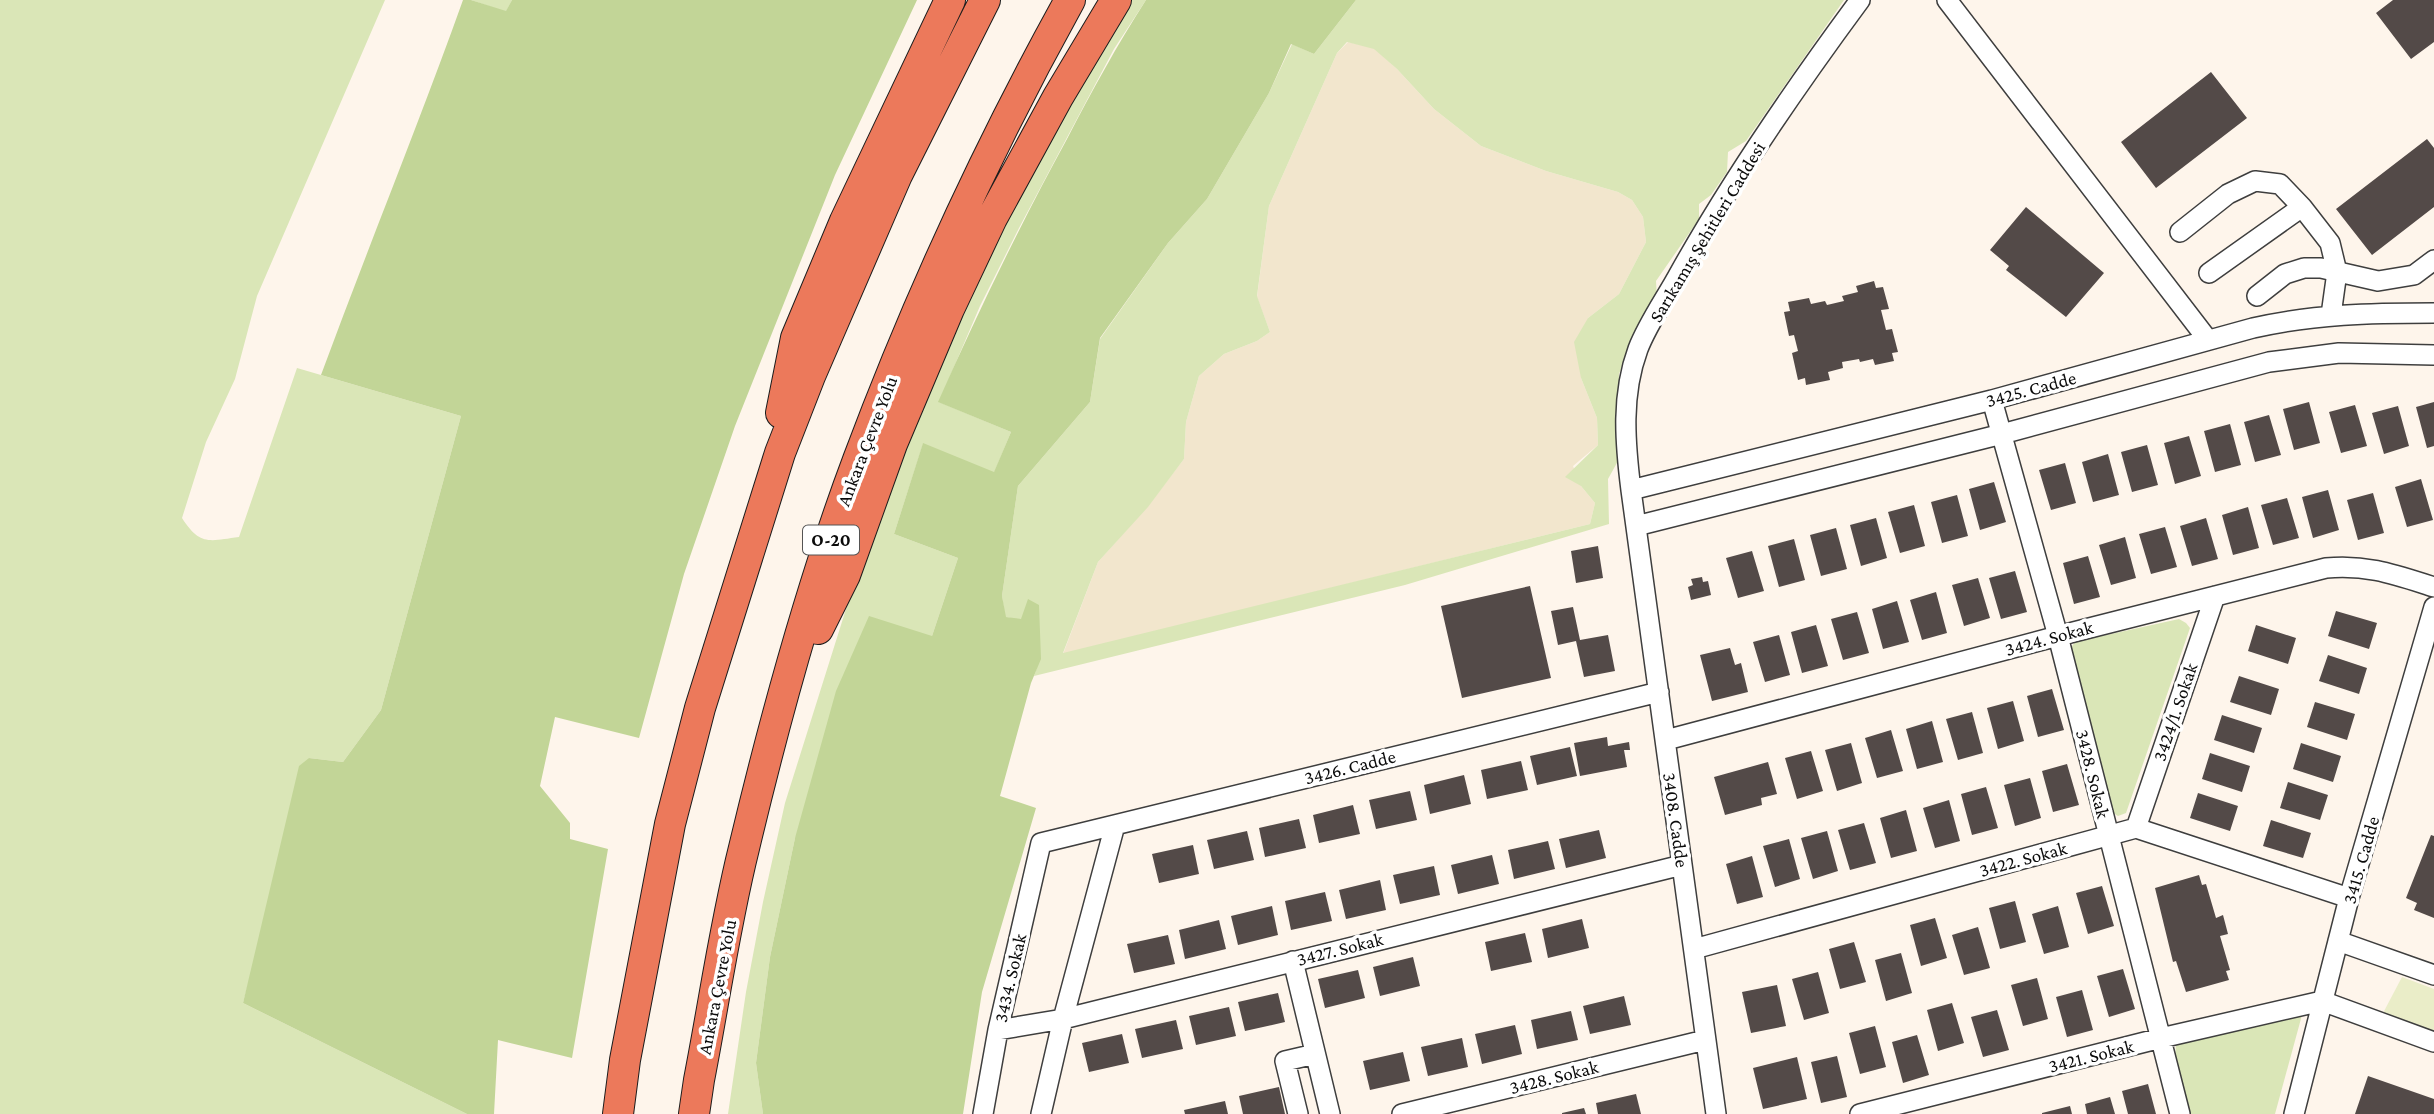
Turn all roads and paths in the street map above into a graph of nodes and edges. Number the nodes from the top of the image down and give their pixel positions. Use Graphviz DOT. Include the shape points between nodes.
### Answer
graph roads {
  1 [pos="950,0"];
  2 [pos="985,0"];
  3 [pos="1070,0"];
  4 [pos="1116,0"];
  5 [pos="1860,0"];
  6 [pos="1947,0"];
  7 [pos="2302,207"];
  8 [pos="2180,232"];
  9 [pos="2434,260"];
  10 [pos="2337,272"];
  11 [pos="2209,273"];
  12 [pos="2257,296"];
  13 [pos="2434,313"];
  14 [pos="2331,314"];
  15 [pos="2208,340"];
  16 [pos="2434,355"];
  17 [pos="1993,400"];
  18 [pos="2002,434"];
  19 [pos="1631,490"];
  20 [pos="761,514"];
  21 [pos="1636,526"];
  22 [pos="2434,587"];
  23 [pos="2215,596"];
  24 [pos="2434,607"];
  25 [pos="2058,636"];
  26 [pos="1659,692"];
  27 [pos="782,701"];
  28 [pos="1666,740"];
  29 [pos="1115,825"];
  30 [pos="2136,828"];
  31 [pos="2109,835"];
  32 [pos="1041,843"];
  33 [pos="1682,865"];
  34 [pos="2350,898"];
  35 [pos="2338,941"];
  36 [pos="1694,949"];
  37 [pos="1293,961"];
  38 [pos="2434,975"];
  39 [pos="2322,1001"];
  40 [pos="1063,1019"];
  41 [pos="998,1030"];
  42 [pos="2161,1038"];
  43 [pos="1705,1040"];
  44 [pos="2434,1042"];
  45 [pos="1315,1054"];
  46 [pos="618,1114"];
  47 [pos="694,1114"];
  48 [pos="983,1114"];
  49 [pos="1041,1114"];
  50 [pos="1298,1114"];
  51 [pos="1330,1114"];
  52 [pos="1402,1114"];
  53 [pos="1716,1114"];
  54 [pos="1860,1114"];
  55 [pos="2180,1114"];
  56 [pos="2294,1114"];
  1 -- 20 [label="highway" via="845,221 796,338"];
  2 -- 20 [label="highway" via="861,254 795,414"];
  3 -- 27 [label="highway, Ankara Çevre Yolu / O-20" via="1028,76 927,288 857,462"];
  4 -- 27 [label="highway" via="992,218 892,444 845,575"];
  5 -- 19 [label="street, Sarıkamış Şehitleri Caddesi" via="1754,153 1639,347 1625,404"];
  6 -- 15 [label="street"];
  7 -- 8 [label="street" via="2280,184 2255,181 2228,194"];
  7 -- 10 [label="street" via="2330,243"];
  7 -- 11 [label="street"];
  9 -- 10 [label="street" via="2414,275 2378,281"];
  10 -- 12 [label="street" via="2304,268 2286,274"];
  10 -- 14 [label="street"];
  13 -- 14 [label="street, 3425. Cadde"];
  14 -- 15 [label="street, 3425. Cadde" via="2295,318"];
  15 -- 17 [label="street, 3425. Cadde"];
  16 -- 18 [label="street, 3425. Cadde" via="2339,353 2269,362"];
  17 -- 18 [label="street, 3428. Sokak"];
  17 -- 19 [label="street, 3425. Cadde"];
  18 -- 21 [label="street, 3425. Cadde"];
  18 -- 25 [label="street, 3428. Sokak"];
  19 -- 21 [label="street, Sarıkamış Şehitleri Caddesi"];
  20 -- 46 [label="highway" via="670,824"];
  21 -- 26 [label="street, 3408. Cadde"];
  22 -- 23 [label="street, 3424. Sokak" via="2349,565"];
  23 -- 25 [label="street, 3424. Sokak"];
  23 -- 30 [label="street, 3424/1. Sokak"];
  24 -- 34 [label="street, 3415. Cadde"];
  25 -- 28 [label="street, 3424. Sokak"];
  25 -- 31 [label="street, 3428. Sokak"];
  26 -- 28 [label="street, 3408. Cadde"];
  26 -- 29 [label="street, 3426. Cadde"];
  27 -- 47 [label="highway, Ankara Çevre Yolu / O-20" via="743,850"];
  28 -- 33 [label="street, 3408. Cadde"];
  29 -- 32 [label="street, 3426. Cadde"];
  29 -- 40 [label="street"];
  30 -- 31 [label="street, 3422. Sokak"];
  30 -- 34 [label="street"];
  31 -- 36 [label="street, 3422. Sokak"];
  31 -- 42 [label="street, 3428. Sokak"];
  32 -- 41 [label="street, 3434. Sokak"];
  33 -- 36 [label="street, 3408. Cadde"];
  33 -- 37 [label="street, 3427. Sokak"];
  34 -- 35 [label="street, 3415. Cadde"];
  35 -- 38 [label="street"];
  35 -- 39 [label="street, 3415. Cadde"];
  36 -- 43 [label="street, 3408. Cadde"];
  37 -- 40 [label="street, 3427. Sokak"];
  37 -- 45 [label="street"];
  39 -- 42 [label="street, 3421. Sokak"];
  39 -- 44 [label="street"];
  39 -- 56 [label="street, 3415. Cadde"];
  40 -- 41 [label="street, 3427. Sokak"];
  40 -- 49 [label="street"];
  41 -- 48 [label="street, 3434. Sokak"];
  42 -- 54 [label="street, 3421. Sokak"];
  42 -- 55 [label="street, 3428. Sokak"];
  43 -- 52 [label="street, 3428. Sokak"];
  43 -- 53 [label="street, 3408. Cadde"];
  45 -- 50 [label="street" via="1285,1061"];
  45 -- 51 [label="street"];
}
